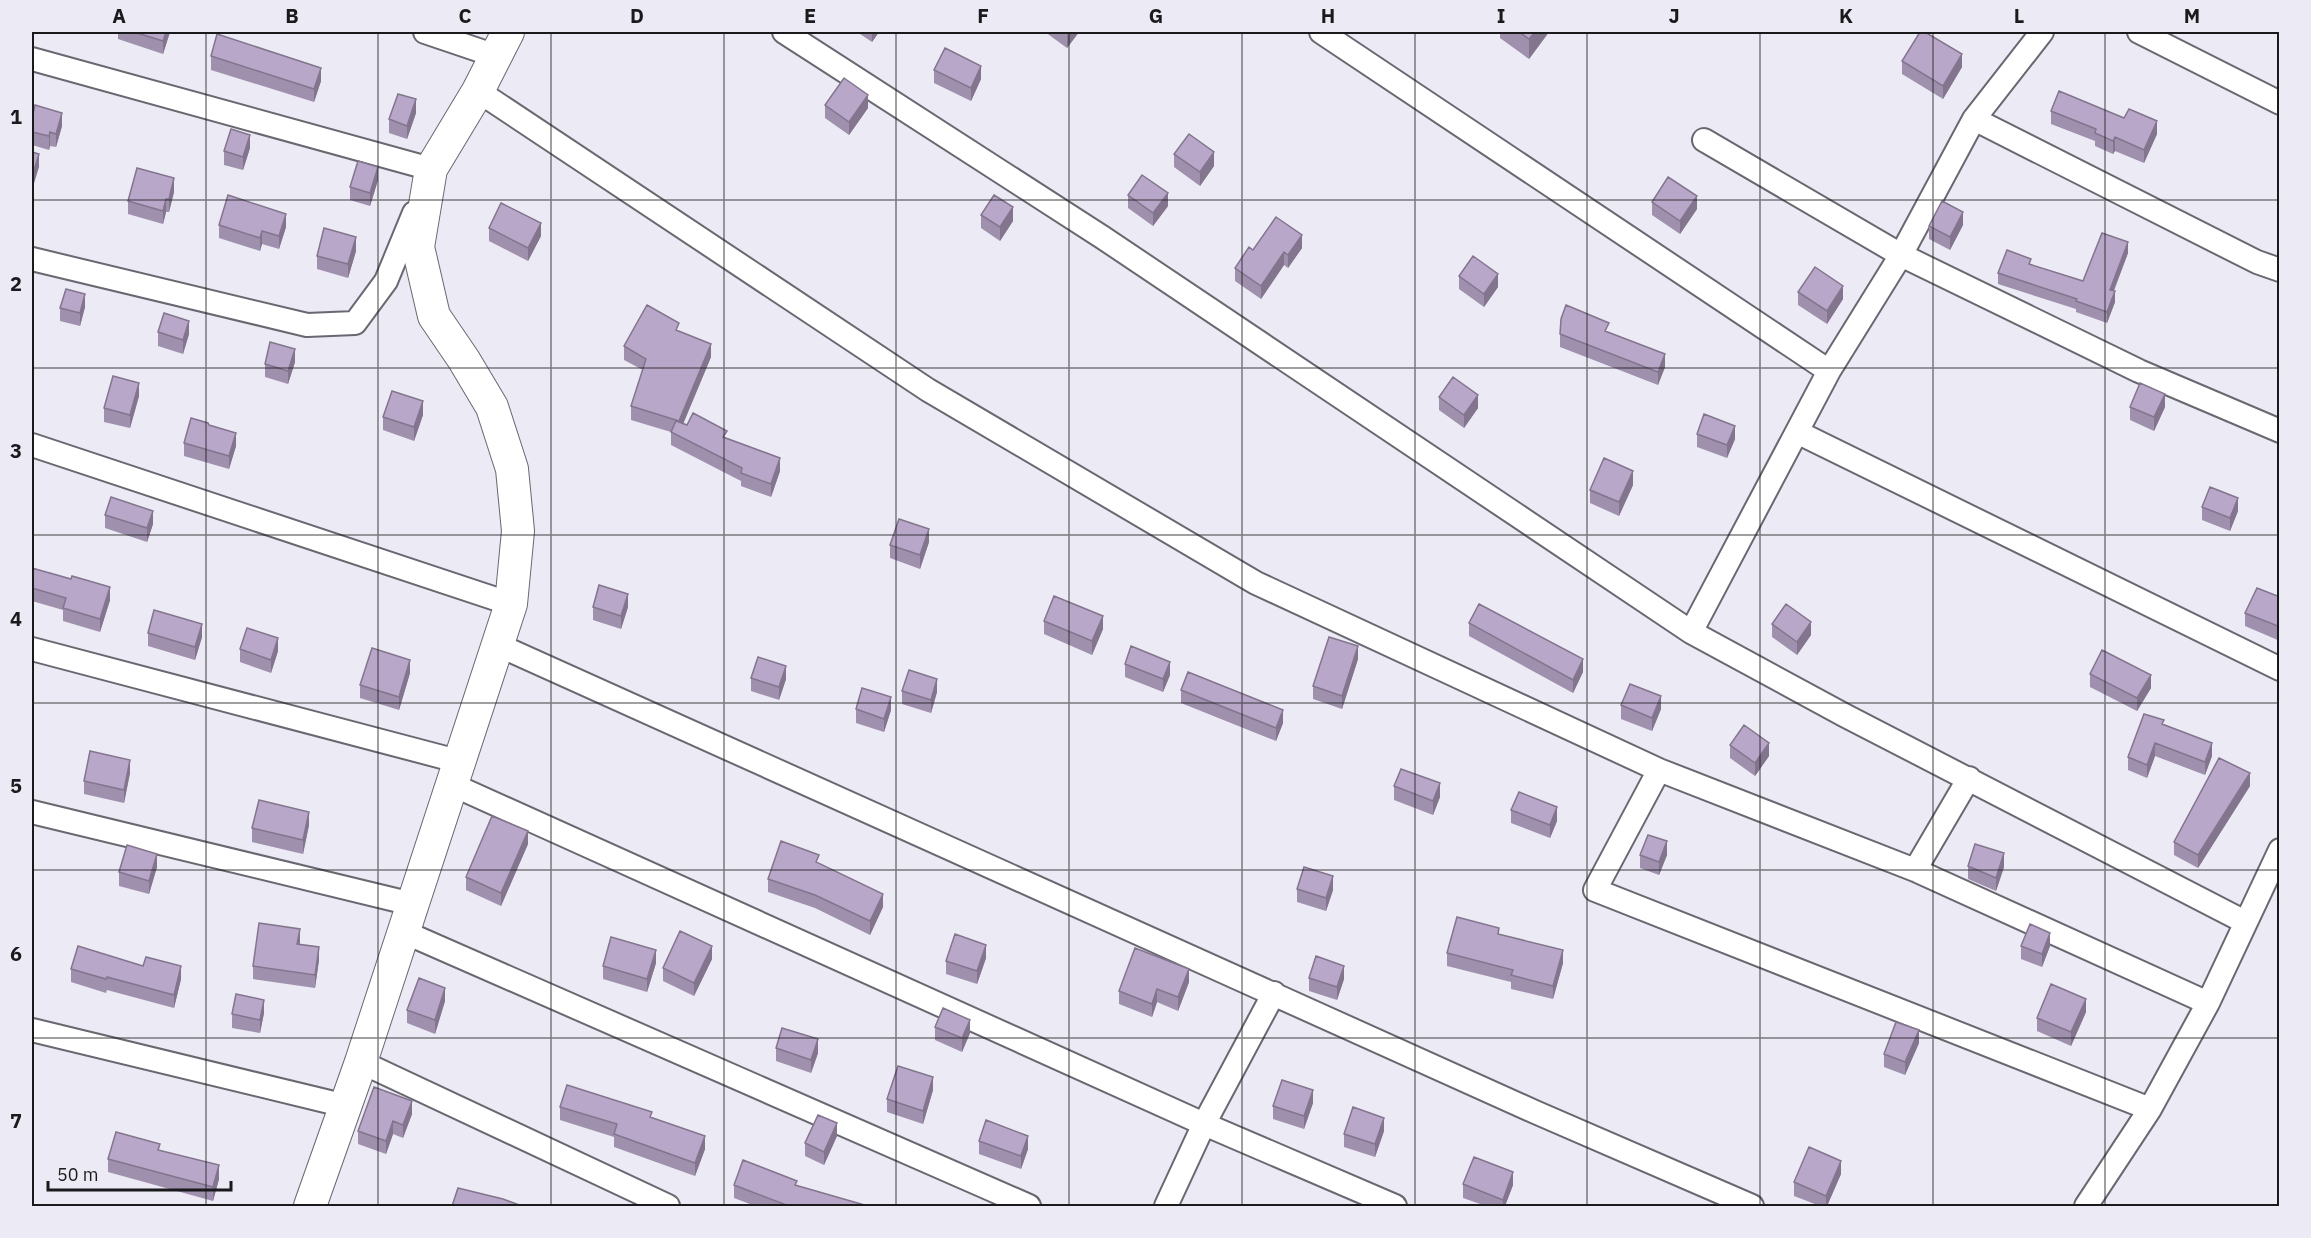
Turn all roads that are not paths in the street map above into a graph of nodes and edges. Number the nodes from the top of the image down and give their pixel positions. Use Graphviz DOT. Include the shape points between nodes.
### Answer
graph roads {
  1 [pos="425,32"];
  2 [pos="784,32"];
  3 [pos="1321,32"];
  4 [pos="2042,32"];
  5 [pos="2139,32"];
  6 [pos="502,44"];
  7 [pos="32,59"];
  8 [pos="478,91"];
  9 [pos="2280,103"];
  10 [pos="1974,119"];
  11 [pos="1704,140"];
  12 [pos="431,169"];
  13 [pos="1901,255"];
  14 [pos="32,259"];
  15 [pos="2280,270"];
  16 [pos="1829,371"];
  17 [pos="2280,431"];
  18 [pos="1797,432"];
  19 [pos="32,445"];
  20 [pos="511,604"];
  21 [pos="1691,632"];
  22 [pos="498,645"];
  23 [pos="32,649"];
  24 [pos="2280,669"];
  25 [pos="1659,770"];
  26 [pos="457,773"];
  27 [pos="1969,778"];
  28 [pos="32,812"];
  29 [pos="2280,850"];
  30 [pos="1915,870"];
  31 [pos="408,918"];
  32 [pos="2245,922"];
  33 [pos="1274,993"];
  34 [pos="2208,1003"];
  35 [pos="32,1030"];
  36 [pos="361,1062"];
  37 [pos="346,1106"];
  38 [pos="2150,1109"];
  39 [pos="1204,1124"];
  40 [pos="313,1205"];
  41 [pos="668,1206"];
  42 [pos="1029,1206"];
  43 [pos="1166,1206"];
  44 [pos="1395,1206"];
  45 [pos="1752,1206"];
  46 [pos="2086,1206"];
  1 -- 6 [label="street"];
  2 -- 21 [label="street" via="1102,237"];
  3 -- 16 [label="street"];
  4 -- 10 [label="street"];
  5 -- 9 [label="street"];
  6 -- 8 [label="street"];
  7 -- 12 [label="street"];
  8 -- 12 [label="street"];
  8 -- 25 [label="street" via="928,390 1256,583"];
  10 -- 13 [label="street"];
  10 -- 15 [label="street" via="2257,262"];
  11 -- 13 [label="street"];
  12 -- 14 [label="street" via="386,281 355,323 307,325"];
  12 -- 20 [label="street" via="418,247 434,316 492,407 512,469 518,531"];
  13 -- 16 [label="street"];
  13 -- 17 [label="street" via="2139,371"];
  16 -- 18 [label="street"];
  18 -- 21 [label="street"];
  18 -- 24 [label="street"];
  19 -- 20 [label="street"];
  20 -- 22 [label="street"];
  21 -- 27 [label="street"];
  22 -- 26 [label="street"];
  22 -- 33 [label="street"];
  23 -- 26 [label="street"];
  25 -- 30 [label="street"];
  25 -- 38 [label="street" via="1595,891"];
  26 -- 31 [label="street"];
  26 -- 39 [label="street"];
  27 -- 30 [label="street"];
  27 -- 32 [label="street"];
  28 -- 31 [label="street"];
  29 -- 32 [label="street"];
  30 -- 34 [label="street"];
  31 -- 36 [label="street"];
  31 -- 42 [label="street"];
  32 -- 34 [label="street"];
  33 -- 39 [label="street"];
  33 -- 45 [label="street"];
  34 -- 38 [label="street"];
  35 -- 37 [label="street"];
  36 -- 37 [label="street"];
  36 -- 41 [label="street"];
  37 -- 40 [label="street"];
  38 -- 46 [label="street"];
  39 -- 43 [label="street"];
  39 -- 44 [label="street"];
}
